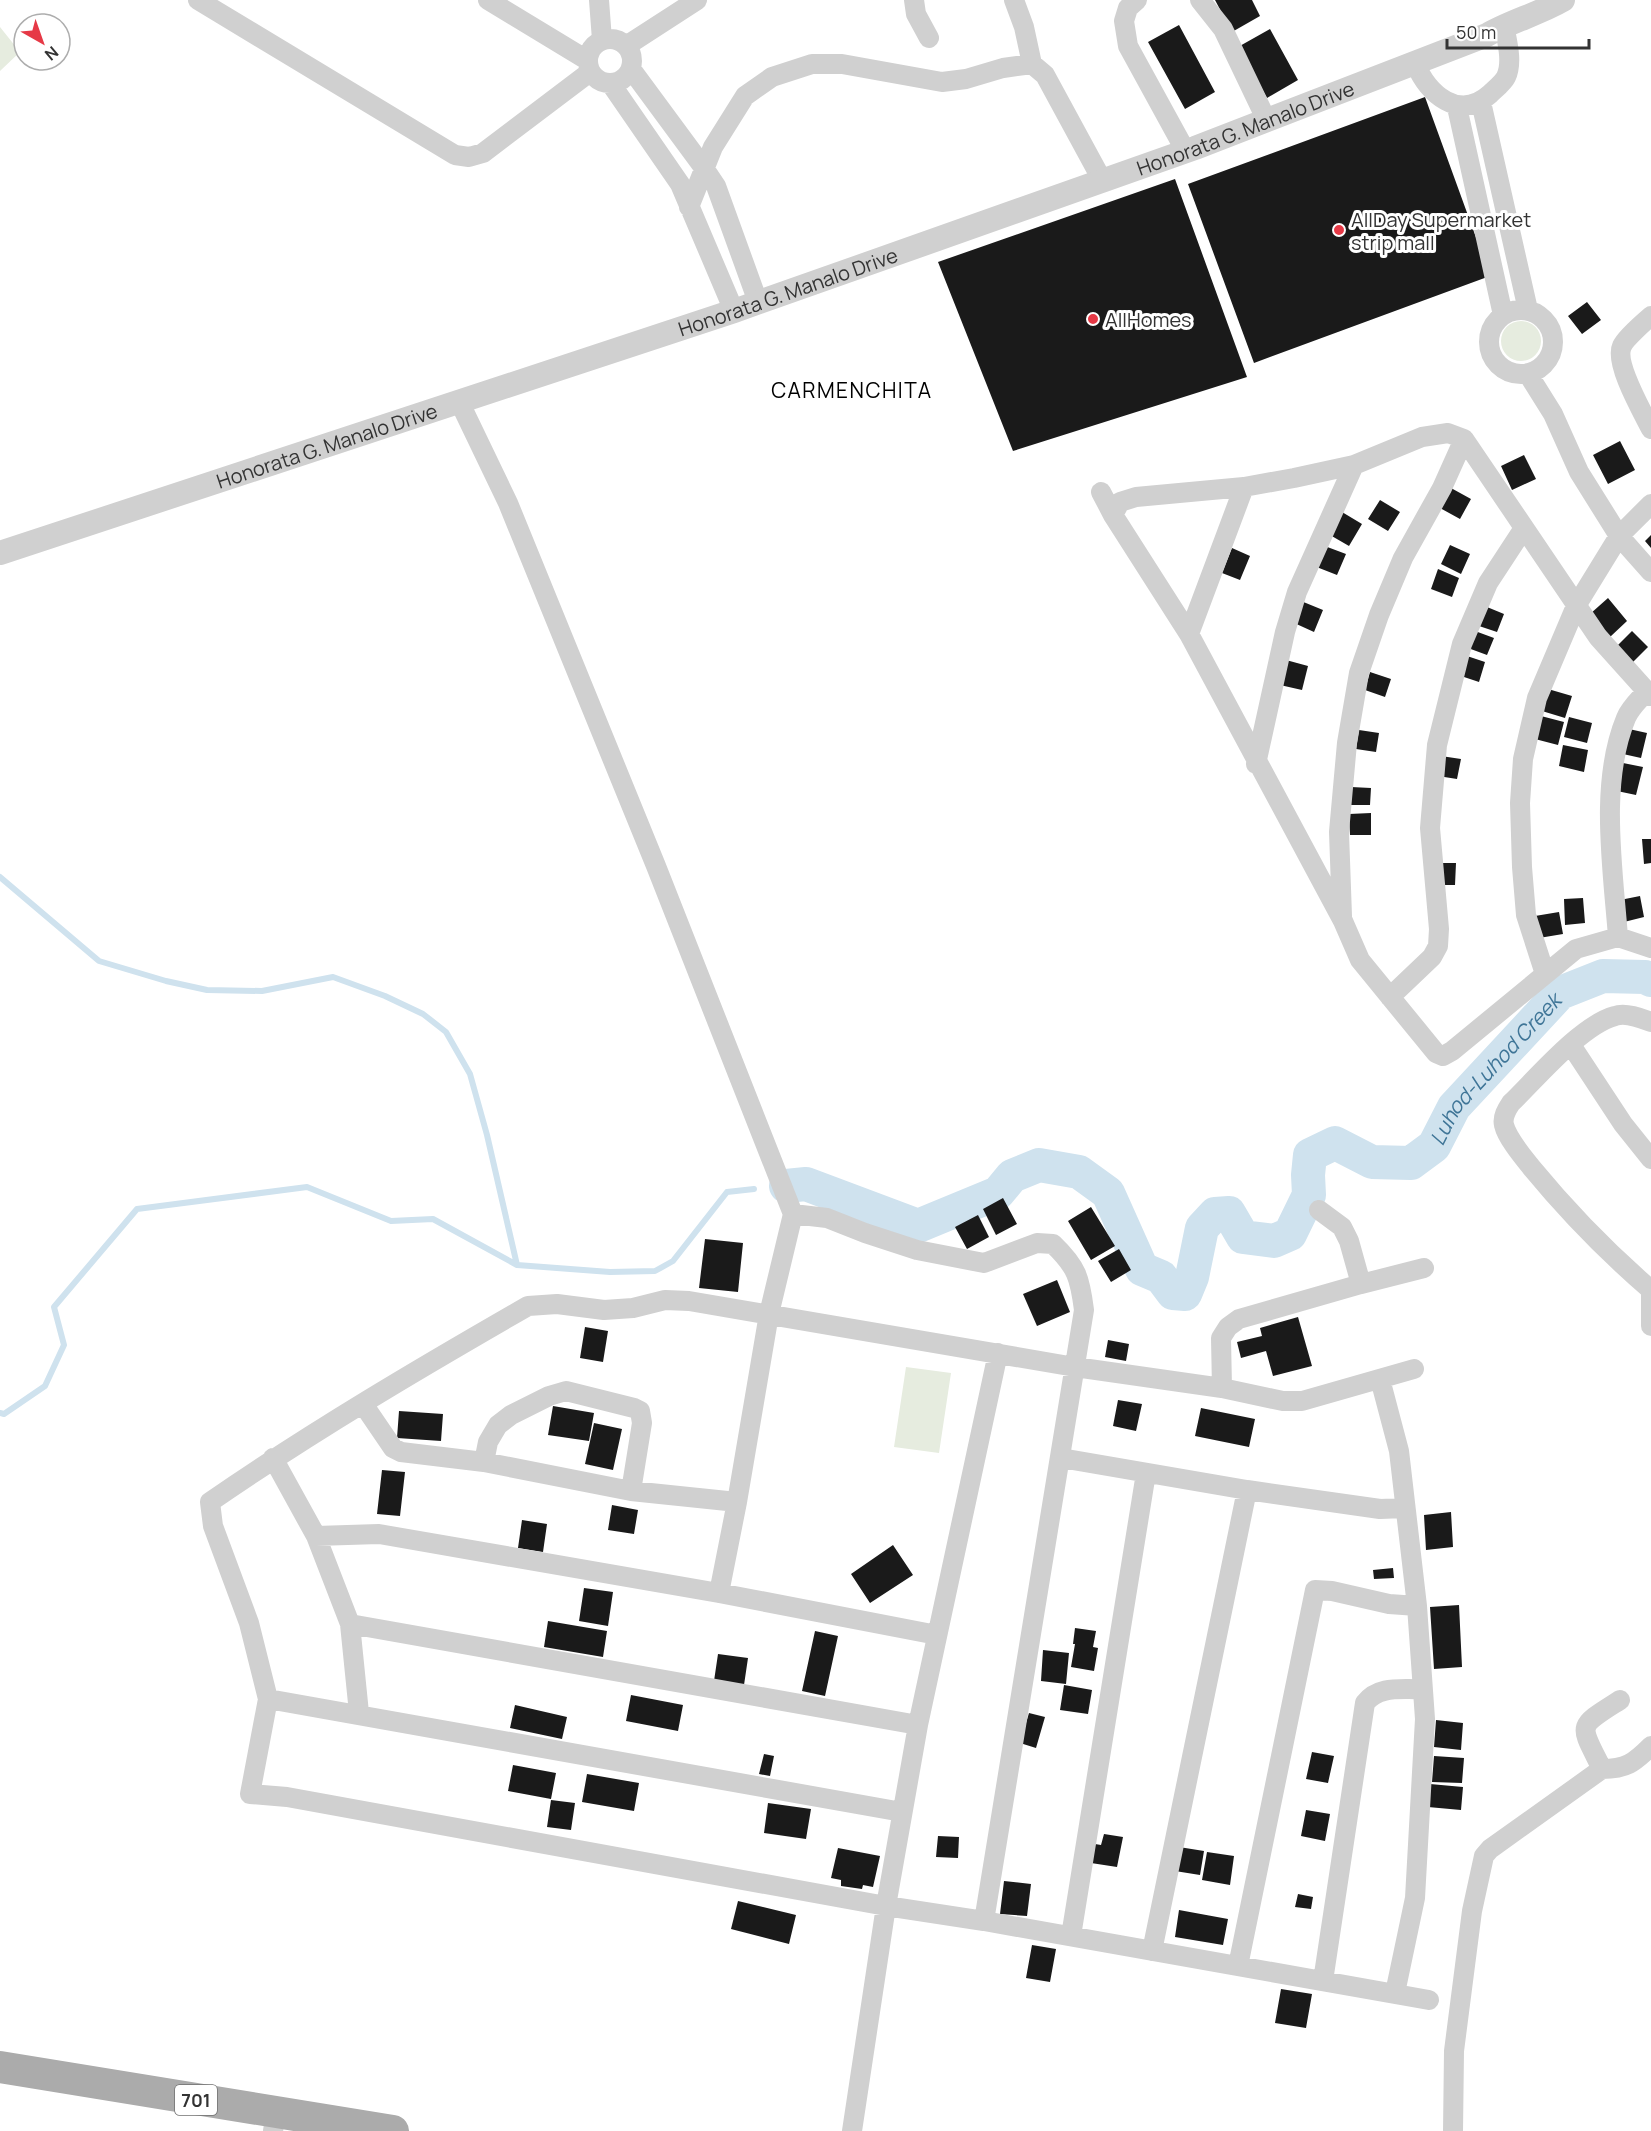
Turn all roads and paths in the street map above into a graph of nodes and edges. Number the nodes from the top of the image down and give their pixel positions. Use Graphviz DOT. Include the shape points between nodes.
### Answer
graph roads {
  1 [pos="198,0"];
  2 [pos="488,0"];
  3 [pos="599,0"];
  4 [pos="697,0"];
  5 [pos="914,0"];
  6 [pos="1014,0"];
  7 [pos="1137,0"];
  8 [pos="1200,0"];
  9 [pos="1563,0"];
  10 [pos="1504,25"];
  11 [pos="929,38"];
  12 [pos="602,40"];
  13 [pos="626,46"];
  14 [pos="1415,63"];
  15 [pos="1032,64"];
  16 [pos="589,66"];
  17 [pos="631,69"];
  18 [pos="611,84"];
  19 [pos="1481,102"];
  20 [pos="1457,106"];
  21 [pos="1267,121"];
  22 [pos="1185,150"];
  23 [pos="704,168"];
  24 [pos="1102,180"];
  25 [pos="689,207"];
  26 [pos="758,302"];
  27 [pos="1528,310"];
  28 [pos="734,311"];
  29 [pos="1503,315"];
  30 [pos="1651,316"];
  31 [pos="1528,374"];
  32 [pos="459,401"];
  33 [pos="1651,429"];
  34 [pos="1464,439"];
  35 [pos="1354,465"];
  36 [pos="1244,487"];
  37 [pos="1101,492"];
  38 [pos="1651,504"];
  39 [pos="1113,515"];
  40 [pos="1524,528"];
  41 [pos="1619,536"];
  42 [pos="0,553"];
  43 [pos="1651,572"];
  44 [pos="1576,606"];
  45 [pos="1189,634"];
  46 [pos="1648,694"];
  47 [pos="1256,764"];
  48 [pos="1343,921"];
  49 [pos="1618,938"];
  50 [pos="1651,948"];
  51 [pos="1545,974"];
  52 [pos="1390,997"];
  53 [pos="1651,1022"];
  54 [pos="1571,1045"];
  55 [pos="1651,1159"];
  56 [pos="1319,1210"];
  57 [pos="793,1214"];
  58 [pos="1424,1268"];
  59 [pos="1361,1284"];
  60 [pos="1651,1292"];
  61 [pos="769,1314"];
  62 [pos="1651,1326"];
  63 [pos="998,1353"];
  64 [pos="1075,1367"];
  65 [pos="1414,1369"];
  66 [pos="1380,1379"];
  67 [pos="1222,1388"];
  68 [pos="363,1404"];
  69 [pos="273,1458"];
  70 [pos="1061,1458"];
  71 [pos="484,1462"];
  72 [pos="1146,1473"];
  73 [pos="1247,1490"];
  74 [pos="631,1491"];
  75 [pos="737,1502"];
  76 [pos="1405,1508"];
  77 [pos="316,1536"];
  78 [pos="719,1593"];
  79 [pos="1417,1606"];
  80 [pos="350,1624"];
  81 [pos="937,1635"];
  82 [pos="1422,1689"];
  83 [pos="268,1699"];
  84 [pos="1620,1700"];
  85 [pos="359,1713"];
  86 [pos="918,1725"];
  87 [pos="1651,1746"];
  88 [pos="1602,1769"];
  89 [pos="902,1812"];
  90 [pos="886,1906"];
  91 [pos="984,1921"];
  92 [pos="1071,1936"];
  93 [pos="1152,1951"];
  94 [pos="1238,1966"];
  95 [pos="1323,1981"];
  96 [pos="1395,1993"];
  97 [pos="1429,2000"];
  98 [pos="0,2067"];
  99 [pos="275,2122"];
  100 [pos="393,2131"];
  101 [pos="852,2131"];
  102 [pos="1453,2131"];
  1 -- 16 [label="street" via="455,155 483,153"];
  2 -- 16 [label="street"];
  3 -- 12 [label="street"];
  4 -- 13 [label="street"];
  5 -- 11 [label="street" via="916,14"];
  6 -- 15 [label="street"];
  7 -- 22 [label="street" via="1128,8 1124,21 1128,46"];
  8 -- 21 [label="street" via="1223,29"];
  9 -- 10 [label="street, Honorata G. Manalo Drive"];
  10 -- 14 [label="street, Honorata G. Manalo Drive"];
  10 -- 19 [label="street" via="1509,54 1506,76"];
  12 -- 13 [label="street" via="615,40"];
  12 -- 16 [label="street" via="592,48"];
  13 -- 17 [label="street" via="632,57"];
  14 -- 20 [label="street" via="1433,91"];
  14 -- 21 [label="street, Honorata G. Manalo Drive"];
  15 -- 23 [label="street" via="942,82 842,64 812,63 772,77 746,96 712,147"];
  15 -- 24 [label="street" via="1045,75"];
  16 -- 18 [label="street" via="599,81"];
  17 -- 18 [label="street" via="623,80"];
  17 -- 23 [label="street"];
  18 -- 25 [label="street" via="680,184"];
  19 -- 20 [label="street"];
  19 -- 27 [label="street"];
  20 -- 29 [label="street"];
  21 -- 22 [label="street, Honorata G. Manalo Drive"];
  22 -- 24 [label="street, Honorata G. Manalo Drive"];
  23 -- 25 [label="street"];
  23 -- 26 [label="street" via="716,186"];
  24 -- 26 [label="street, Honorata G. Manalo Drive"];
  25 -- 28 [label="street"];
  26 -- 28 [label="street, Honorata G. Manalo Drive"];
  27 -- 29 [label="street"];
  27 -- 31 [label="street" via="1545,319 1554,336 1551,356"];
  28 -- 32 [label="street, Honorata G. Manalo Drive"];
  29 -- 31 [label="street" via="1490,333 1491,355 1506,371"];
  30 -- 33 [label="street" via="1622,347 1621,357"];
  31 -- 41 [label="street" via="1553,414 1579,472"];
  32 -- 42 [label="street, Honorata G. Manalo Drive"];
  32 -- 57 [label="street" via="517,525"];
  34 -- 35 [label="street" via="1448,433 1422,437"];
  34 -- 40 [label="street"];
  34 -- 48 [label="street" via="1403,558 1359,673 1347,743 1339,832"];
  35 -- 36 [label="street"];
  35 -- 47 [label="street" via="1296,592"];
  36 -- 39 [label="street" via="1136,497 1120,502"];
  36 -- 45 [label="street"];
  37 -- 39 [label="street"];
  38 -- 41 [label="street"];
  39 -- 45 [label="street"];
  40 -- 44 [label="street"];
  40 -- 52 [label="street" via="1488,583 1462,644 1437,745 1430,828 1438,946 1432,957"];
  41 -- 43 [label="street"];
  41 -- 44 [label="street"];
  44 -- 46 [label="street"];
  44 -- 51 [label="street" via="1537,698 1523,759 1521,824 1526,915"];
  45 -- 47 [label="street"];
  46 -- 49 [label="street" via="1627,716 1613,770 1610,806"];
  47 -- 48 [label="street"];
  48 -- 52 [label="street" via="1360,960"];
  49 -- 50 [label="street"];
  49 -- 51 [label="street" via="1576,949"];
  51 -- 52 [label="street" via="1443,1056 1436,1053"];
  53 -- 54 [label="street" via="1616,1015"];
  54 -- 55 [label="street"];
  54 -- 60 [label="street" via="1511,1103 1503,1124 1520,1153 1559,1202"];
  56 -- 59 [label="street" via="1342,1227"];
  57 -- 61 [label="street"];
  57 -- 64 [label="street" via="827,1218 917,1250 984,1263 1037,1243 1053,1244 1066,1256 1080,1280 1084,1310"];
  58 -- 59 [label="street"];
  59 -- 67 [label="street" via="1239,1319 1228,1327 1221,1338"];
  60 -- 62 [label="street"];
  61 -- 63 [label="street"];
  61 -- 68 [label="street" via="665,1300 604,1310 557,1304 528,1306"];
  61 -- 75 [label="street"];
  63 -- 64 [label="street"];
  63 -- 81 [label="street"];
  64 -- 67 [label="street"];
  64 -- 70 [label="street"];
  65 -- 66 [label="street"];
  66 -- 67 [label="street" via="1302,1401 1283,1401"];
  66 -- 76 [label="street" via="1399,1451"];
  68 -- 69 [label="street"];
  68 -- 71 [label="street" via="393,1448 401,1452"];
  69 -- 77 [label="street"];
  69 -- 83 [label="street" via="210,1502 213,1526 249,1623"];
  70 -- 72 [label="street"];
  70 -- 91 [label="street"];
  71 -- 74 [label="street"];
  71 -- 74 [label="street" via="488,1442 498,1425 530,1405 566,1391 640,1411 642,1423"];
  72 -- 73 [label="street"];
  72 -- 92 [label="street"];
  73 -- 76 [label="street" via="1380,1509"];
  73 -- 93 [label="street"];
  74 -- 75 [label="street"];
  75 -- 78 [label="street"];
  76 -- 79 [label="street"];
  77 -- 78 [label="street" via="379,1534"];
  77 -- 80 [label="street"];
  78 -- 81 [label="street"];
  79 -- 82 [label="street"];
  79 -- 94 [label="street" via="1315,1590"];
  80 -- 85 [label="street"];
  80 -- 86 [label="street"];
  81 -- 86 [label="street"];
  82 -- 95 [label="street" via="1381,1690 1365,1703"];
  82 -- 96 [label="street" via="1425,1719 1415,1898"];
  83 -- 85 [label="street"];
  83 -- 90 [label="street" via="250,1794 287,1797"];
  84 -- 88 [label="street" via="1589,1720 1585,1728 1585,1736"];
  85 -- 89 [label="street"];
  86 -- 89 [label="street"];
  87 -- 88 [label="street" via="1629,1765"];
  88 -- 102 [label="street" via="1490,1849 1482,1861 1454,2052"];
  89 -- 90 [label="street"];
  90 -- 91 [label="street"];
  90 -- 101 [label="street"];
  91 -- 92 [label="street"];
  92 -- 93 [label="street"];
  93 -- 94 [label="street"];
  94 -- 95 [label="street"];
  95 -- 96 [label="street"];
  96 -- 97 [label="street"];
  98 -- 99 [label="main road, 701"];
  99 -- 100 [label="main road, 701"];
}
